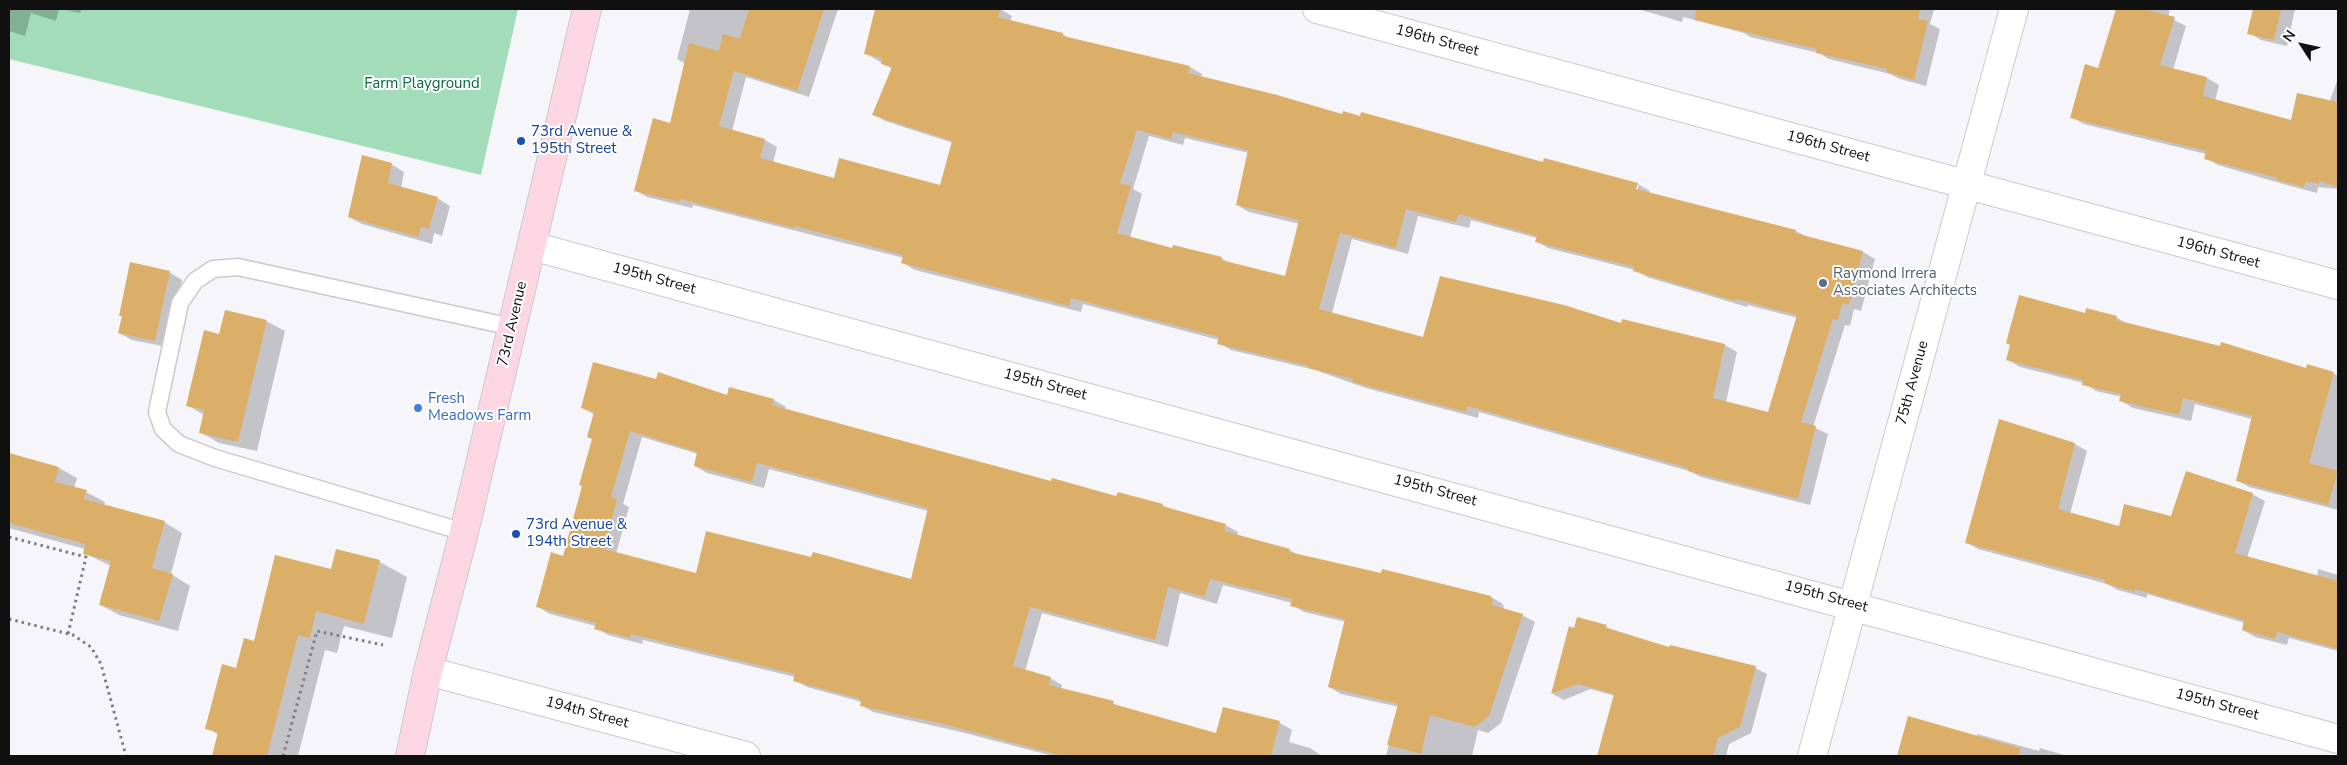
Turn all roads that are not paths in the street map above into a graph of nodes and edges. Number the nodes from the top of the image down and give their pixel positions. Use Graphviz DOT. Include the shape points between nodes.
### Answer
graph roads {
  1 [pos="587,9"];
  2 [pos="1317,9"];
  3 [pos="2014,9"];
  4 [pos="1966,184"];
  5 [pos="532,246"];
  6 [pos="2338,285"];
  7 [pos="512,327"];
  8 [pos="464,532"];
  9 [pos="1854,605"];
  10 [pos="428,671"];
  11 [pos="2338,739"];
  12 [pos="410,756"];
  13 [pos="746,756"];
  14 [pos="1812,756"];
  1 -- 5 [label="street, 73rd Avenue"];
  2 -- 4 [label="street, 196th Street"];
  3 -- 4 [label="street, 75th Avenue"];
  4 -- 6 [label="street, 196th Street"];
  4 -- 9 [label="street, 75th Avenue"];
  5 -- 7 [label="street, 73rd Avenue"];
  5 -- 9 [label="street, 195th Street"];
  7 -- 8 [label="street, 73rd Avenue"];
  7 -- 8 [label="lane" via="238,267 213,269 195,281 180,303 157,412 163,429 179,444 214,458"];
  8 -- 10 [label="street, 73rd Avenue"];
  9 -- 11 [label="street, 195th Street"];
  9 -- 14 [label="street, 75th Avenue"];
  10 -- 12 [label="street, 73rd Avenue"];
  10 -- 13 [label="street, 194th Street"];
}
